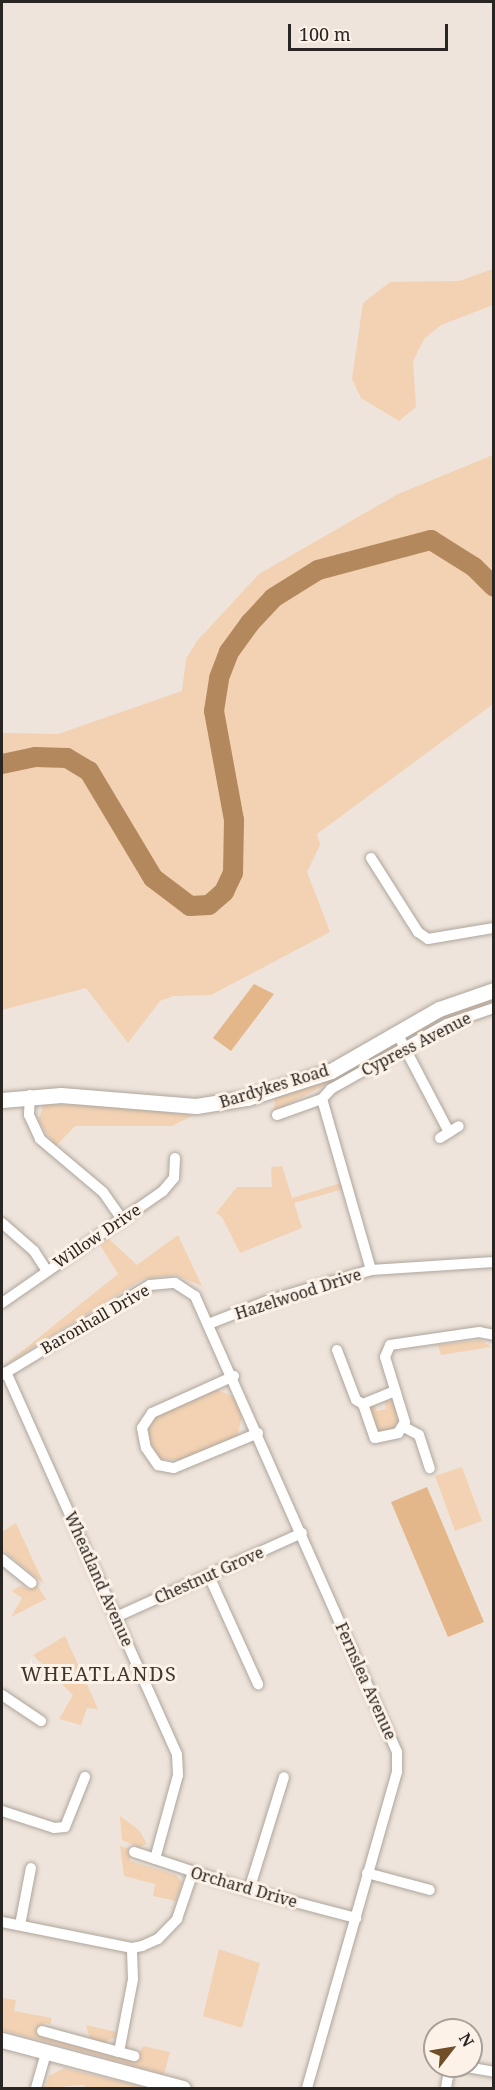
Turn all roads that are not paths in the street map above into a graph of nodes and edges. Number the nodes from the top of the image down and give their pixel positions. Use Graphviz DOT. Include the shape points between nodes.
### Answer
graph roads {
  1 [pos="371,858"];
  2 [pos="494,928"];
  3 [pos="494,990"];
  4 [pos="494,1008"];
  5 [pos="397,1033"];
  6 [pos="405,1048"];
  7 [pos="30,1095"];
  8 [pos="322,1099"];
  9 [pos="2,1100"];
  10 [pos="277,1115"];
  11 [pos="459,1126"];
  12 [pos="175,1158"];
  13 [pos="122,1219"];
  14 [pos="2,1223"];
  15 [pos="494,1262"];
  16 [pos="371,1270"];
  17 [pos="47,1271"];
  18 [pos="2,1303"];
  19 [pos="211,1323"];
  20 [pos="494,1335"];
  21 [pos="337,1350"];
  22 [pos="4,1373"];
  23 [pos="234,1376"];
  24 [pos="395,1391"];
  25 [pos="363,1404"];
  26 [pos="404,1427"];
  27 [pos="258,1433"];
  28 [pos="430,1468"];
  29 [pos="302,1533"];
  30 [pos="2,1559"];
  31 [pos="209,1576"];
  32 [pos="32,1584"];
  33 [pos="116,1617"];
  34 [pos="258,1684"];
  35 [pos="2,1695"];
  36 [pos="40,1721"];
  37 [pos="84,1777"];
  38 [pos="284,1777"];
  39 [pos="2,1811"];
  40 [pos="134,1852"];
  41 [pos="155,1859"];
  42 [pos="31,1868"];
  43 [pos="193,1872"];
  44 [pos="368,1873"];
  45 [pos="249,1890"];
  46 [pos="430,1890"];
  47 [pos="356,1918"];
  48 [pos="2,1922"];
  49 [pos="20,1926"];
  50 [pos="132,1948"];
  51 [pos="42,2031"];
  52 [pos="2,2040"];
  53 [pos="46,2052"];
  54 [pos="119,2052"];
  55 [pos="134,2056"];
  56 [pos="36,2088"];
  57 [pos="183,2088"];
  58 [pos="307,2088"];
  1 -- 2 [label="street" via="418,932 428,939"];
  3 -- 5 [label="main road, Bardykes Road" via="463,999"];
  4 -- 6 [label="street, Cypress Avenue" via="447,1024"];
  5 -- 6 [label="street"];
  5 -- 7 [label="main road, Bardykes Road" via="331,1071 226,1102 196,1106"];
  6 -- 8 [label="street, Cypress Avenue" via="331,1089"];
  6 -- 11 [label="street" via="445,1135"];
  7 -- 9 [label="main road, Bardykes Road"];
  7 -- 13 [label="street" via="29,1115 40,1139 103,1192"];
  8 -- 10 [label="street, Cypress Avenue"];
  8 -- 16 [label="street"];
  12 -- 13 [label="street, Willow Drive" via="179,1180"];
  13 -- 17 [label="street, Willow Drive"];
  14 -- 17 [label="street" via="34,1251"];
  15 -- 16 [label="street, Hazelwood Drive"];
  16 -- 19 [label="street, Hazelwood Drive" via="267,1301"];
  17 -- 18 [label="street, Willow Drive"];
  19 -- 22 [label="street, Baronhall Drive" via="203,1305 185,1287 164,1282 150,1285"];
  19 -- 23 [label="street, Fernslea Avenue"];
  20 -- 24 [label="street" via="479,1332 390,1345 385,1357"];
  21 -- 25 [label="street" via="356,1400"];
  22 -- 33 [label="street, Wheatland Avenue"];
  23 -- 27 [label="street, Fernslea Avenue"];
  23 -- 27 [label="street" via="152,1413 142,1428 146,1448 158,1465 174,1468"];
  24 -- 25 [label="street"];
  24 -- 26 [label="street"];
  25 -- 26 [label="street" via="375,1438"];
  26 -- 28 [label="street" via="419,1435"];
  27 -- 29 [label="street, Fernslea Avenue"];
  29 -- 31 [label="street, Chestnut Grove"];
  29 -- 44 [label="street, Fernslea Avenue" via="397,1752 397,1772"];
  30 -- 32 [label="street"];
  31 -- 33 [label="street, Chestnut Grove"];
  31 -- 34 [label="street"];
  33 -- 41 [label="street, Wheatland Avenue" via="177,1755 178,1775"];
  35 -- 36 [label="street"];
  37 -- 39 [label="street" via="65,1827 54,1828"];
  38 -- 45 [label="street"];
  40 -- 41 [label="street, Orchard Drive"];
  41 -- 43 [label="street, Orchard Drive"];
  42 -- 49 [label="street"];
  43 -- 45 [label="street, Orchard Drive"];
  43 -- 50 [label="street" via="182,1910 170,1929"];
  44 -- 46 [label="street"];
  44 -- 47 [label="street, Fernslea Avenue"];
  45 -- 47 [label="street, Orchard Drive"];
  47 -- 58 [label="street, Fernslea Avenue"];
  48 -- 49 [label="street"];
  49 -- 50 [label="street"];
  50 -- 54 [label="street" via="133,1979"];
  51 -- 54 [label="street"];
  52 -- 53 [label="main road"];
  53 -- 56 [label="street"];
  53 -- 57 [label="main road"];
  54 -- 55 [label="street"];
}
